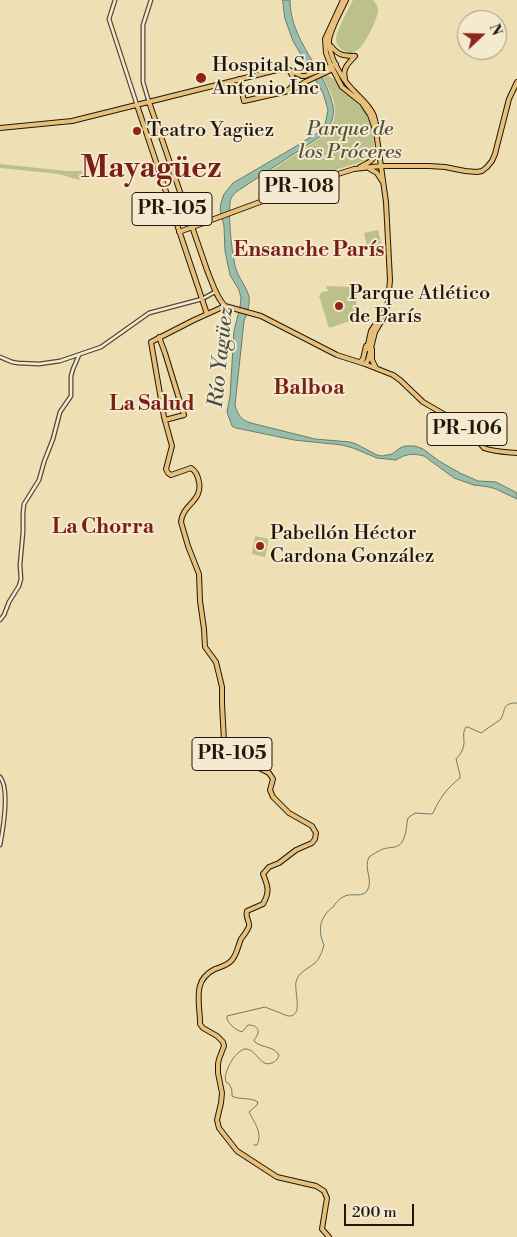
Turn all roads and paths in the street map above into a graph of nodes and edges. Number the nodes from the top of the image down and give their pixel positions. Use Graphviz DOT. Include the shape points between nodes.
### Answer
graph roads {
  1 [pos="115,0"];
  2 [pos="151,0"];
  3 [pos="344,0"];
  4 [pos="330,38"];
  5 [pos="326,53"];
  6 [pos="336,66"];
  7 [pos="331,68"];
  8 [pos="288,69"];
  9 [pos="323,71"];
  10 [pos="311,77"];
  11 [pos="239,79"];
  12 [pos="338,80"];
  13 [pos="517,82"];
  14 [pos="348,84"];
  15 [pos="287,92"];
  16 [pos="150,102"];
  17 [pos="137,105"];
  18 [pos="0,128"];
  19 [pos="376,131"];
  20 [pos="378,148"];
  21 [pos="381,166"];
  22 [pos="368,168"];
  23 [pos="354,169"];
  24 [pos="384,184"];
  25 [pos="192,227"];
  26 [pos="179,232"];
  27 [pos="216,292"];
  28 [pos="202,299"];
  29 [pos="225,306"];
  30 [pos="207,314"];
  31 [pos="159,337"];
  32 [pos="371,340"];
  33 [pos="79,355"];
  34 [pos="0,357"];
  35 [pos="360,362"];
  36 [pos="365,362"];
  37 [pos="376,368"];
  38 [pos="165,420"];
  39 [pos="517,453"];
  40 [pos="0,620"];
  41 [pos="0,777"];
  42 [pos="0,845"];
  43 [pos="329,1237"];
  1 -- 17 [label="street" via="110,19"];
  2 -- 16 [label="street" via="143,25 143,82"];
  3 -- 4 [label="main road"];
  3 -- 5 [label="main road" via="325,39"];
  4 -- 6 [label="main road"];
  4 -- 14 [label="main road" via="331,46 339,55 354,56 344,70"];
  5 -- 7 [label="main road"];
  5 -- 9 [label="main road"];
  6 -- 7 [label="main road"];
  6 -- 14 [label="main road"];
  7 -- 9 [label="main road"];
  7 -- 12 [label="main road"];
  8 -- 10 [label="main road"];
  8 -- 11 [label="main road"];
  8 -- 15 [label="main road" via="294,82"];
  9 -- 10 [label="main road"];
  9 -- 12 [label="main road"];
  10 -- 15 [label="main road"];
  11 -- 15 [label="main road" via="244,101"];
  11 -- 16 [label="main road"];
  12 -- 19 [label="main road" via="370,115"];
  13 -- 21 [label="main road, PR-108" via="509,99 495,154 482,171"];
  14 -- 19 [label="main road" via="372,112"];
  16 -- 17 [label="main road"];
  16 -- 25 [label="main road, PR-105"];
  17 -- 18 [label="main road" via="72,121"];
  17 -- 26 [label="main road, PR-105"];
  19 -- 20 [label="main road"];
  20 -- 21 [label="main road"];
  20 -- 23 [label="main road" via="372,161"];
  21 -- 22 [label="main road, PR-108"];
  21 -- 24 [label="main road"];
  22 -- 23 [label="main road, PR-108"];
  22 -- 24 [label="main road" via="377,173"];
  23 -- 25 [label="main road, PR-108"];
  24 -- 32 [label="main road" via="390,280 388,302 371,331"];
  25 -- 26 [label="main road, PR-108"];
  25 -- 27 [label="main road, PR-105"];
  26 -- 28 [label="main road, PR-105"];
  27 -- 28 [label="street"];
  27 -- 29 [label="main road, PR-105"];
  28 -- 30 [label="main road, PR-105"];
  28 -- 33 [label="street" via="149,313 101,347"];
  29 -- 30 [label="main road"];
  29 -- 35 [label="main road, PR-106" via="261,316 338,355"];
  30 -- 31 [label="main road"];
  31 -- 38 [label="main road, PR-105" via="151,342"];
  31 -- 38 [label="main road" via="184,415"];
  32 -- 35 [label="main road" via="367,340"];
  32 -- 36 [label="main road"];
  32 -- 37 [label="main road" via="372,360"];
  33 -- 34 [label="street" via="39,364"];
  33 -- 40 [label="street" via="71,376 71,396 60,412 40,478 24,504 21,579"];
  35 -- 36 [label="main road, PR-106"];
  36 -- 37 [label="main road, PR-106"];
  37 -- 39 [label="main road, PR-106" via="393,375 423,402 466,426 487,450"];
  38 -- 43 [label="main road, PR-105" via="172,446 167,472 172,475 191,468 198,477 200,491 184,511 181,522 199,574 206,647 216,664 222,690 224,741 232,754 270,774 272,796 286,812 313,827 316,835 312,843 265,870 267,894 263,904 247,912 249,927 235,955 229,963 207,974 198,988 200,1024 224,1042 218,1064 222,1103 217,1120 219,1128 237,1151 278,1177 324,1191 327,1198 322,1227"];
  41 -- 42 [label="street" via="4,785 5,805"];
}
